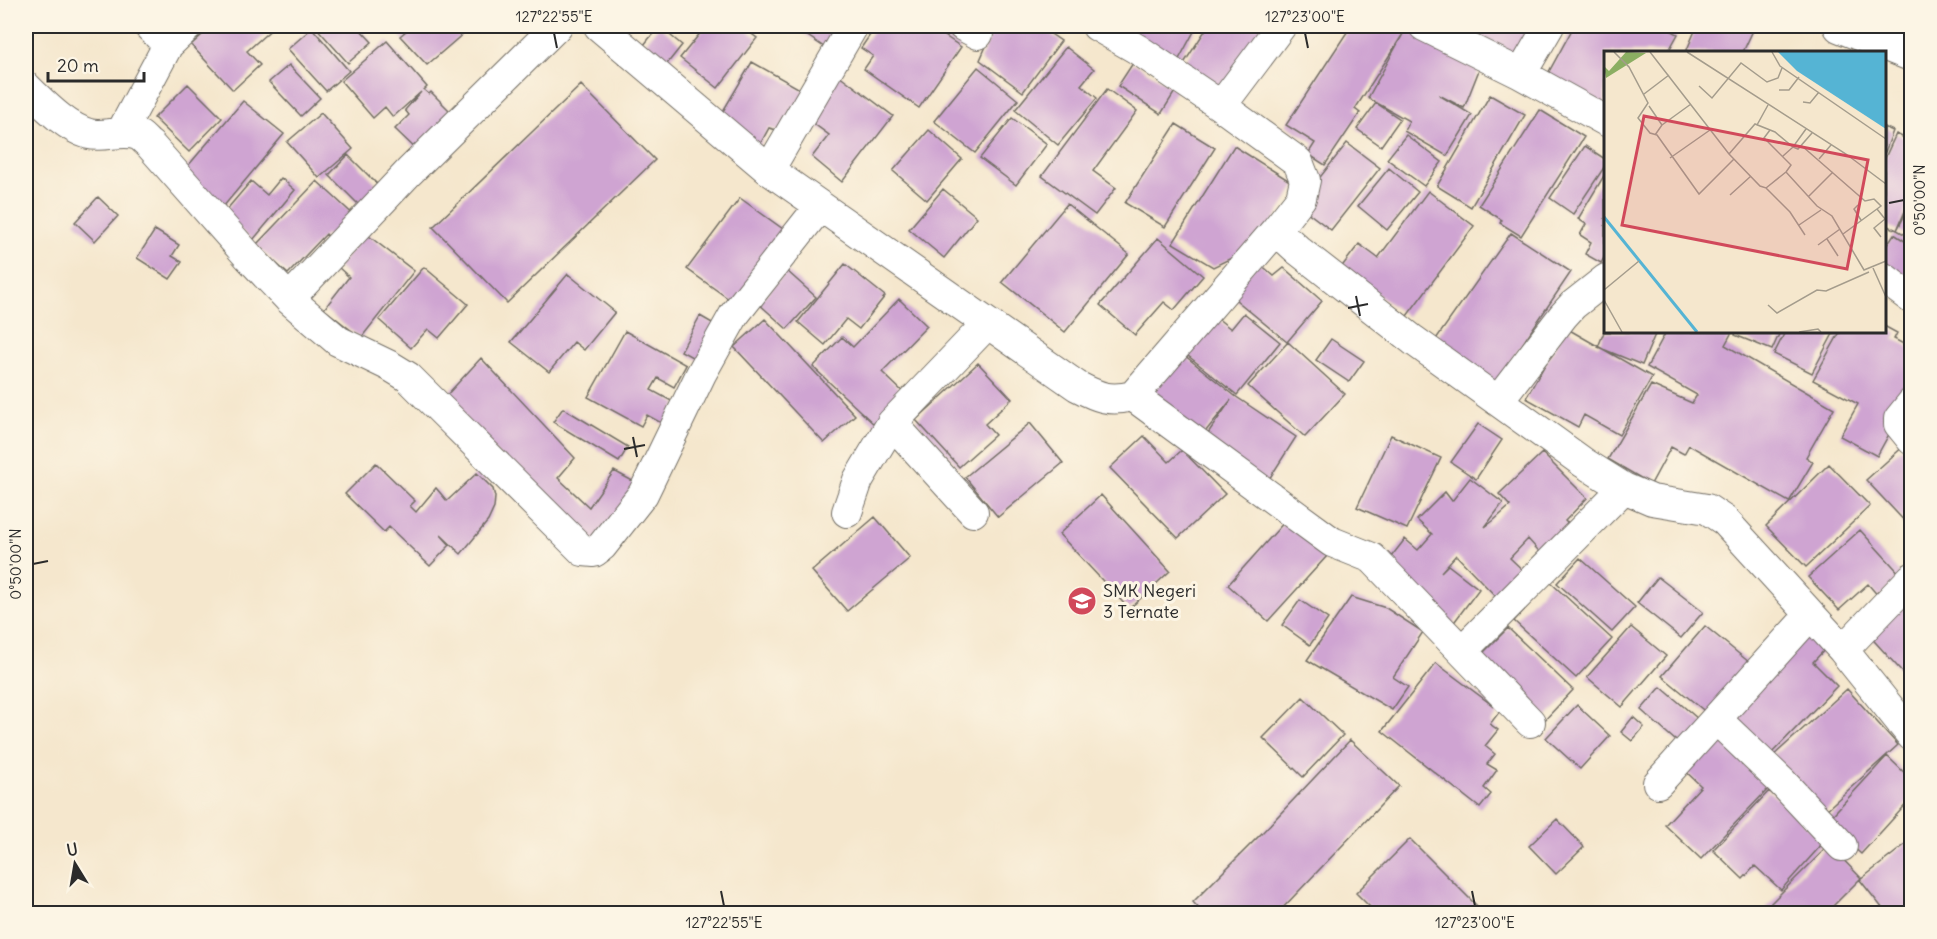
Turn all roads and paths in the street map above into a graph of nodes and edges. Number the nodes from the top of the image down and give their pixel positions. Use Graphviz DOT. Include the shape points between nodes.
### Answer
graph roads {
  1 [pos="557,26"];
  2 [pos="599,26"];
  3 [pos="852,26"];
  4 [pos="1097,26"];
  5 [pos="1281,26"];
  6 [pos="1424,26"];
  7 [pos="1549,26"];
  8 [pos="1840,26"];
  9 [pos="168,32"];
  10 [pos="1911,56"];
  11 [pos="1521,74"];
  12 [pos="26,87"];
  13 [pos="1221,106"];
  14 [pos="1604,120"];
  15 [pos="122,133"];
  16 [pos="769,170"];
  17 [pos="820,206"];
  18 [pos="1276,230"];
  19 [pos="1604,280"];
  20 [pos="1886,280"];
  21 [pos="289,299"];
  22 [pos="1911,299"];
  23 [pos="987,324"];
  24 [pos="1133,396"];
  25 [pos="1498,401"];
  26 [pos="1911,403"];
  27 [pos="892,423"];
  28 [pos="1911,440"];
  29 [pos="1624,488"];
  30 [pos="847,512"];
  31 [pos="973,512"];
  32 [pos="1911,578"];
  33 [pos="1810,615"];
  34 [pos="1843,650"];
  35 [pos="1462,651"];
  36 [pos="1716,718"];
  37 [pos="1530,722"];
  38 [pos="1911,736"];
  39 [pos="1658,783"];
  40 [pos="1842,846"];
  1 -- 21 [label="street" via="409,172"];
  2 -- 16 [label="street"];
  3 -- 16 [label="street"];
  4 -- 13 [label="street"];
  5 -- 13 [label="street"];
  6 -- 11 [label="street"];
  7 -- 11 [label="street"];
  8 -- 10 [label="highway"];
  9 -- 15 [label="street"];
  11 -- 14 [label="street"];
  12 -- 15 [label="street" via="77,129 97,136"];
  13 -- 18 [label="street" via="1298,162 1305,180 1301,198"];
  15 -- 21 [label="street" via="139,135 150,145"];
  16 -- 17 [label="street"];
  17 -- 21 [label="street" via="734,315 643,494 594,552 583,551 408,377 338,341"];
  17 -- 23 [label="street"];
  18 -- 24 [label="street"];
  18 -- 25 [label="street" via="1413,340"];
  19 -- 25 [label="street" via="1563,316"];
  20 -- 22 [label="street"];
  23 -- 24 [label="street" via="1102,399"];
  23 -- 27 [label="street"];
  24 -- 35 [label="street" via="1332,542 1372,558"];
  25 -- 29 [label="street"];
  26 -- 28 [label="street" via="1899,419"];
  27 -- 30 [label="street" via="858,480"];
  27 -- 31 [label="street"];
  29 -- 33 [label="street" via="1653,500 1707,509 1725,521"];
  29 -- 35 [label="street"];
  32 -- 34 [label="street"];
  33 -- 34 [label="street"];
  33 -- 36 [label="street"];
  34 -- 38 [label="street"];
  35 -- 37 [label="street"];
  36 -- 39 [label="street"];
  36 -- 40 [label="street"];
}
